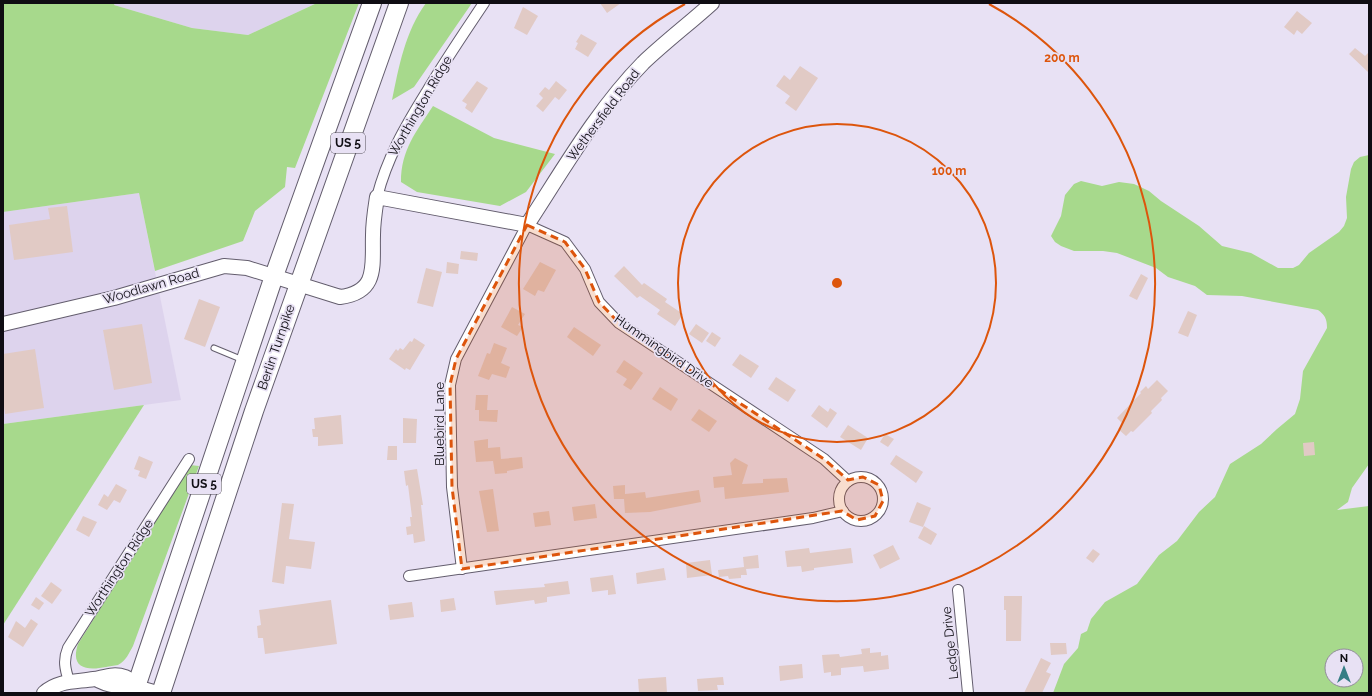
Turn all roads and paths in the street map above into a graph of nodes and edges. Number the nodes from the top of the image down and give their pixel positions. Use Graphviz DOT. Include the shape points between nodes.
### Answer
graph roads {
  1 [pos="372,3"];
  2 [pos="399,3"];
  3 [pos="484,3"];
  4 [pos="712,3"];
  5 [pos="377,197"];
  6 [pos="527,225"];
  7 [pos="274,276"];
  8 [pos="298,284"];
  9 [pos="3,324"];
  10 [pos="214,348"];
  11 [pos="245,361"];
  12 [pos="189,459"];
  13 [pos="848,481"];
  14 [pos="843,511"];
  15 [pos="462,569"];
  16 [pos="409,576"];
  17 [pos="958,590"];
  18 [pos="69,681"];
  19 [pos="135,690"];
  20 [pos="44,693"];
  21 [pos="157,693"];
  22 [pos="161,693"];
  23 [pos="968,693"];
  1 -- 7 [label="highway, Berlin Turnpike / US 5"];
  2 -- 8 [label="highway, Berlin Turnpike / US 5"];
  3 -- 5 [label="street, Worthington Ridge" via="444,63 395,146"];
  4 -- 6 [label="street, Wethersfield Road" via="643,64 613,99 568,161"];
  5 -- 6 [label="street, Hummingbird Drive"];
  5 -- 8 [label="street, Worthington Ridge" via="373,270 362,290 352,296 340,297"];
  6 -- 13 [label="street, Hummingbird Drive" via="565,242 585,269 599,302 619,323 824,460"];
  6 -- 15 [label="street, Bluebird Lane" via="456,359 450,385 452,486"];
  7 -- 8 [label="street, Woodlawn Road"];
  7 -- 9 [label="street, Woodlawn Road" via="247,268 224,266 107,300"];
  7 -- 11 [label="highway, Berlin Turnpike / US 5"];
  8 -- 22 [label="highway, Berlin Turnpike / US 5"];
  10 -- 11 [label="lane"];
  11 -- 19 [label="highway, Berlin Turnpike / US 5"];
  12 -- 18 [label="street, Worthington Ridge" via="68,648 64,664"];
  13 -- 14 [label="street" via="839,494 839,503"];
  13 -- 14 [label="street" via="860,477 874,480 882,492 883,503 877,514 866,520 852,519"];
  14 -- 15 [label="street" via="813,518"];
  15 -- 16 [label="street"];
  17 -- 23 [label="street, Ledge Drive"];
  18 -- 19 [label="street" via="109,675 124,677 131,681"];
  18 -- 20 [label="street"];
  19 -- 21 [label="street"];
}
